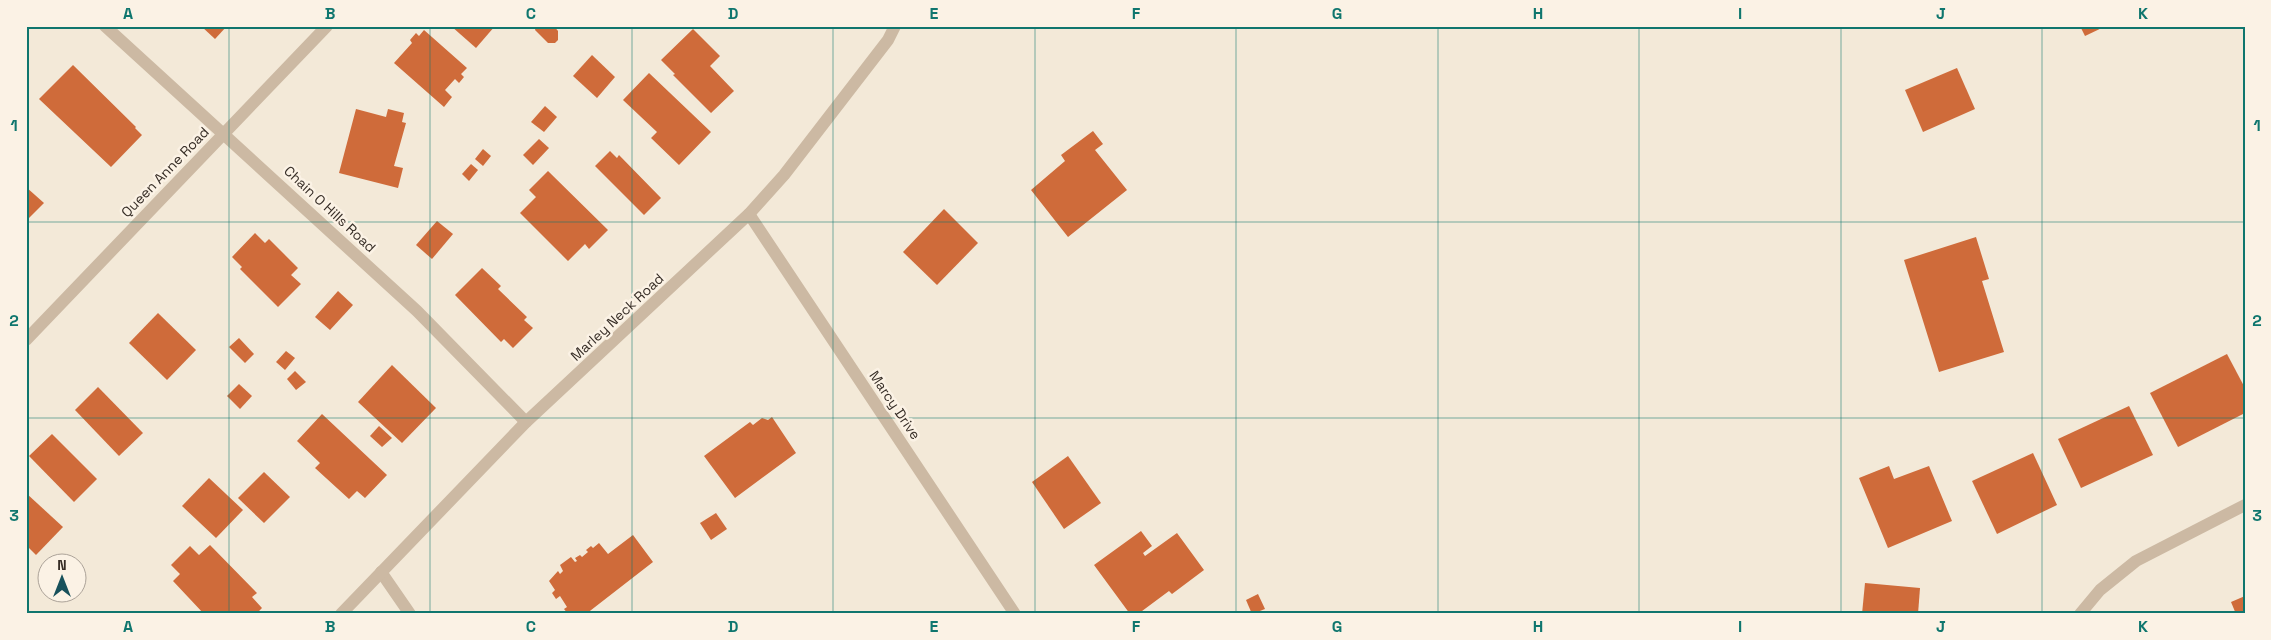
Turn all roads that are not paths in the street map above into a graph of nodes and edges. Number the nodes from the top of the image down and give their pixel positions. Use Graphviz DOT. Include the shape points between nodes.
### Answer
graph roads {
  1 [pos="106,26"];
  2 [pos="327,26"];
  3 [pos="895,26"];
  4 [pos="224,132"];
  5 [pos="749,214"];
  6 [pos="26,340"];
  7 [pos="526,422"];
  8 [pos="2245,504"];
  9 [pos="381,572"];
  10 [pos="341,614"];
  11 [pos="410,614"];
  12 [pos="1015,614"];
  13 [pos="2080,614"];
  1 -- 4 [label="street, Chain O Hills Road"];
  2 -- 4 [label="street, Queen Anne Road"];
  3 -- 5 [label="street, Marley Neck Road" via="888,40 784,175"];
  4 -- 6 [label="street, Queen Anne Road"];
  4 -- 7 [label="street, Chain O Hills Road" via="417,311"];
  5 -- 7 [label="street, Marley Neck Road"];
  5 -- 12 [label="street, Marcy Drive"];
  7 -- 9 [label="street, Marley Neck Road"];
  8 -- 13 [label="street" via="2136,561 2100,590"];
  9 -- 10 [label="street, Marley Neck Road"];
  9 -- 11 [label="street"];
}
